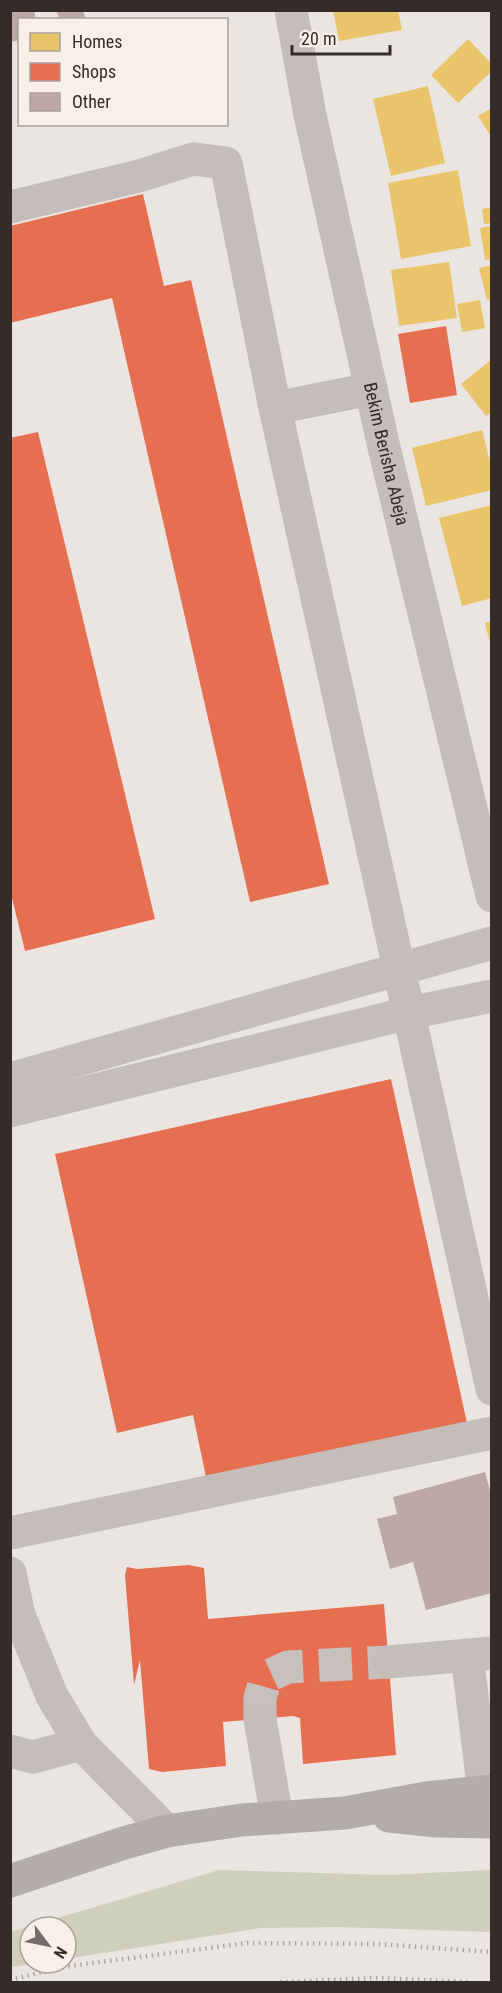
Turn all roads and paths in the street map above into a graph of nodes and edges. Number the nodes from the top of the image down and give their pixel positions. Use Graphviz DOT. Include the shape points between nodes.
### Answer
graph roads {
  1 [pos="291,10"];
  2 [pos="10,207"];
  3 [pos="371,389"];
  4 [pos="275,408"];
  5 [pos="492,896"];
  6 [pos="492,943"];
  7 [pos="399,968"];
  8 [pos="492,996"];
  9 [pos="409,1013"];
  10 [pos="10,1079"];
  11 [pos="10,1111"];
  12 [pos="492,1389"];
  13 [pos="492,1433"];
  14 [pos="10,1533"];
  15 [pos="10,1573"];
  16 [pos="479,1654"];
  17 [pos="389,1662"];
  18 [pos="260,1719"];
  19 [pos="81,1744"];
  20 [pos="10,1751"];
  21 [pos="489,1802"];
  22 [pos="277,1818"];
  23 [pos="167,1831"];
  24 [pos="10,1881"];
  1 -- 3 [label="street, Bekim Berisha Abeja" via="310,115"];
  2 -- 4 [label="street" via="193,159 226,163"];
  3 -- 4 [label="street"];
  3 -- 5 [label="street, Bekim Berisha Abeja"];
  4 -- 7 [label="street"];
  6 -- 7 [label="street"];
  7 -- 9 [label="street"];
  7 -- 10 [label="street"];
  8 -- 9 [label="street"];
  9 -- 11 [label="street"];
  9 -- 12 [label="street"];
  13 -- 14 [label="street"];
  15 -- 19 [label="street" via="20,1615 52,1696"];
  16 -- 17 [label="street"];
  16 -- 21 [label="street"];
  18 -- 22 [label="street"];
  19 -- 20 [label="street" via="33,1757"];
  19 -- 23 [label="street"];
  21 -- 22 [label="main road" via="437,1821 345,1813"];
  22 -- 23 [label="main road"];
  23 -- 24 [label="main road"];
}
